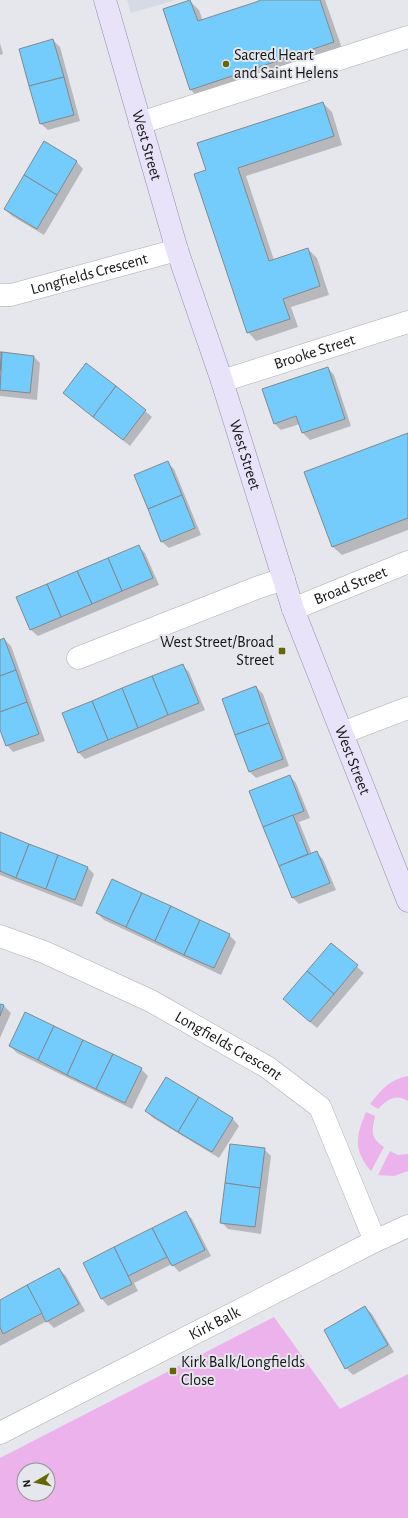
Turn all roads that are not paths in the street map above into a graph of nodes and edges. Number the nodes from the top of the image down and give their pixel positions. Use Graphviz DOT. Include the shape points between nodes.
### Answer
graph roads {
  1 [pos="105,0"];
  2 [pos="408,37"];
  3 [pos="140,123"];
  4 [pos="177,250"];
  5 [pos="0,295"];
  6 [pos="408,322"];
  7 [pos="222,381"];
  8 [pos="408,562"];
  9 [pos="284,579"];
  10 [pos="293,609"];
  11 [pos="78,658"];
  12 [pos="408,708"];
  13 [pos="342,733"];
  14 [pos="408,901"];
  15 [pos="0,936"];
  16 [pos="408,1226"];
  17 [pos="375,1241"];
  18 [pos="0,1433"];
  1 -- 3 [label="main road, West Street"];
  2 -- 3 [label="street"];
  3 -- 4 [label="main road, West Street"];
  4 -- 5 [label="street, Longfields Crescent" via="10,295"];
  4 -- 7 [label="main road, West Street"];
  6 -- 7 [label="street, Brooke Street"];
  7 -- 9 [label="main road, West Street"];
  8 -- 10 [label="street, Broad Street"];
  9 -- 10 [label="main road, West Street"];
  9 -- 11 [label="street"];
  10 -- 13 [label="main road, West Street"];
  12 -- 13 [label="street"];
  13 -- 14 [label="main road, West Street"];
  15 -- 17 [label="street, Longfields Crescent" via="44,952 151,1001 267,1067 320,1107"];
  16 -- 17 [label="street, Kirk Balk"];
  17 -- 18 [label="street, Kirk Balk"];
}
